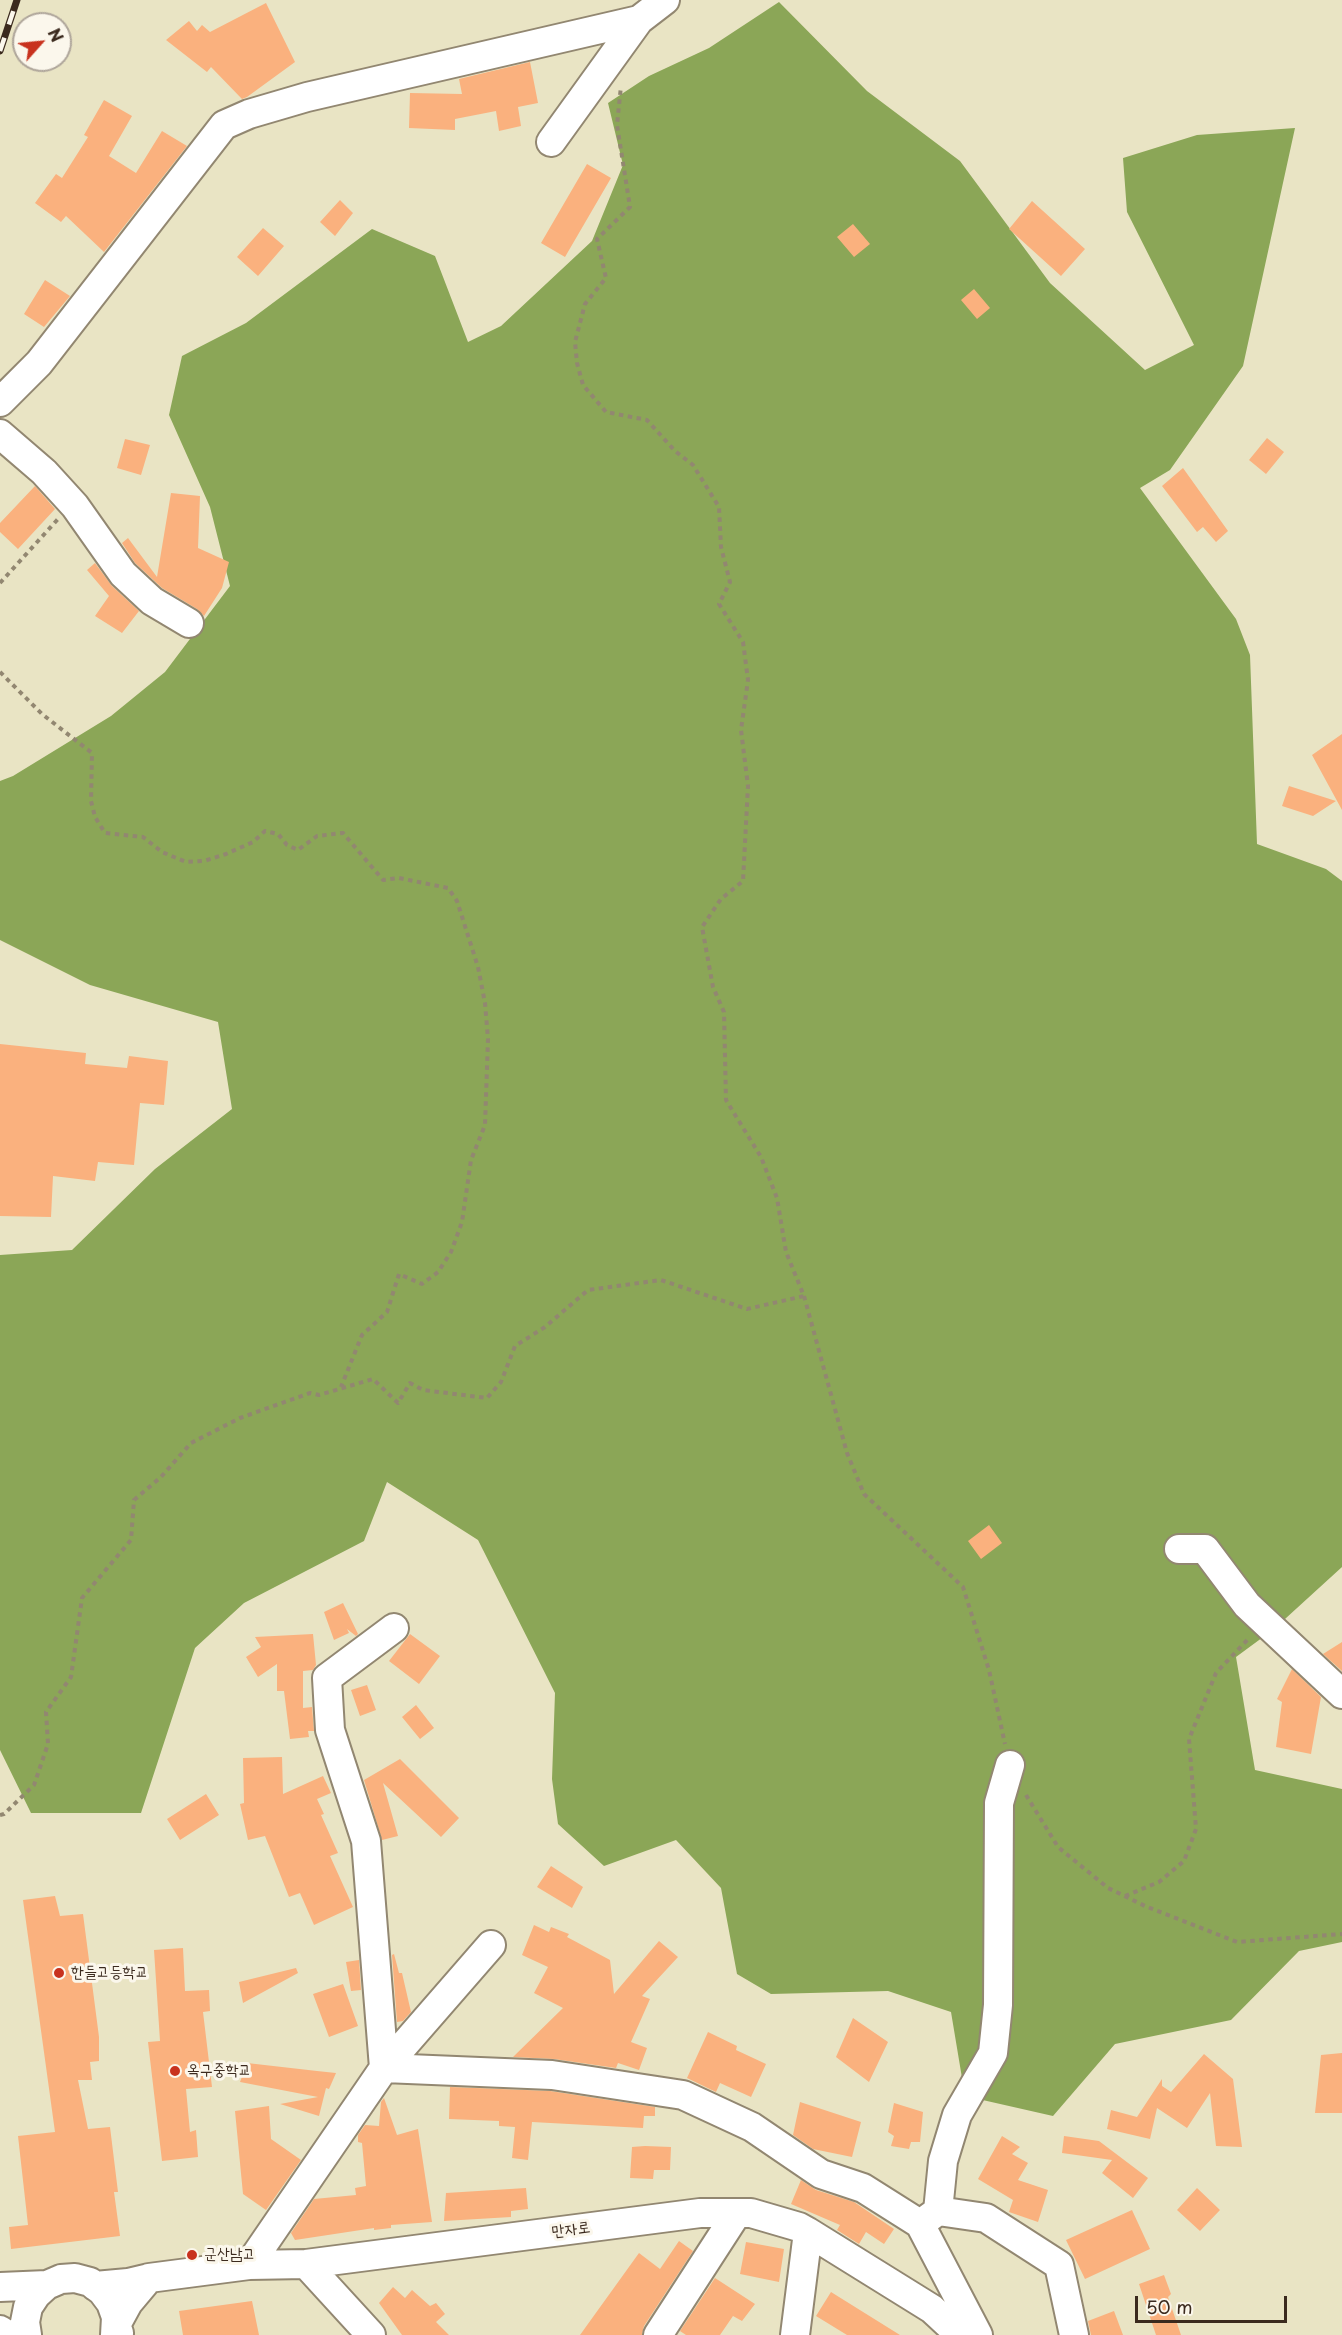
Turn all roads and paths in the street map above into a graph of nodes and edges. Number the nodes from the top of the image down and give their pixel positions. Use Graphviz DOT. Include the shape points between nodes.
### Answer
graph roads {
  1 [pos="665,0"];
  2 [pos="639,20"];
  3 [pos="622,82"];
  4 [pos="551,141"];
  5 [pos="0,402"];
  6 [pos="0,434"];
  7 [pos="75,506"];
  8 [pos="0,583"];
  9 [pos="189,623"];
  10 [pos="0,672"];
  11 [pos="804,1296"];
  12 [pos="341,1388"];
  13 [pos="1179,1550"];
  14 [pos="1268,1624"];
  15 [pos="394,1628"];
  16 [pos="1342,1694"];
  17 [pos="1010,1765"];
  18 [pos="0,1815"];
  19 [pos="1125,1896"];
  20 [pos="1342,1934"];
  21 [pos="491,1945"];
  22 [pos="384,2068"];
  23 [pos="737,2213"];
  24 [pos="929,2217"];
  25 [pos="808,2232"];
  26 [pos="306,2264"];
  27 [pos="249,2265"];
  28 [pos="149,2278"];
  29 [pos="47,2285"];
  30 [pos="95,2286"];
  31 [pos="0,2287"];
  32 [pos="0,2330"];
  33 [pos="117,2332"];
  34 [pos="8,2335"];
  35 [pos="27,2335"];
  36 [pos="371,2335"];
  37 [pos="658,2335"];
  38 [pos="795,2335"];
  39 [pos="960,2335"];
  40 [pos="978,2335"];
  41 [pos="1074,2335"];
  1 -- 2 [label="street"];
  2 -- 4 [label="street"];
  2 -- 5 [label="street" via="307,97 224,125 39,363"];
  3 -- 11 [label="path" via="617,125 630,207 597,239 606,278 585,304 575,342 577,363 583,385 606,412 647,420 693,465 719,507 721,548 730,582 719,603 743,642 748,680 741,730 747,798 743,881 721,899 702,927 713,987 724,1012 726,1100 761,1157 777,1198 786,1252"];
  6 -- 7 [label="street" via="44,472"];
  7 -- 8 [label="path" via="61,515"];
  7 -- 9 [label="street" via="123,574 152,601"];
  10 -- 12 [label="path" via="42,714 92,753 91,801 105,833 143,837 162,852 186,862 226,854 253,842 265,831 278,834 298,850 317,836 343,833 382,880 399,878 448,888 457,901 478,967 488,1050 485,1125 471,1160 462,1222 451,1252 438,1272 422,1284 399,1274 387,1312 362,1335"];
  11 -- 12 [label="path" via="747,1309 661,1280 588,1290 545,1327 515,1346 501,1382 487,1398 423,1390 410,1383 398,1403 372,1379"];
  11 -- 17 [label="path" via="848,1453 864,1494 963,1587"];
  12 -- 18 [label="path" via="319,1395 310,1393 240,1418 191,1443 134,1500 131,1540 82,1598 71,1677 46,1712 48,1744 34,1785"];
  13 -- 14 [label="street" via="1205,1549 1247,1605"];
  14 -- 16 [label="street"];
  14 -- 19 [label="path" via="1241,1643 1216,1673 1189,1739 1196,1828 1184,1861 1159,1882"];
  15 -- 22 [label="street" via="327,1678 330,1730 366,1841"];
  17 -- 19 [label="path" via="1058,1847 1084,1870"];
  17 -- 24 [label="street" via="999,1803 998,2005 993,2054 957,2115"];
  19 -- 20 [label="path" via="1237,1942"];
  21 -- 22 [label="street"];
  22 -- 24 [label="street" via="552,2075 683,2095 752,2127 821,2174"];
  22 -- 27 [label="street"];
  23 -- 25 [label="street, 만자로" via="751,2213"];
  23 -- 26 [label="street, 만자로" via="700,2213"];
  23 -- 37 [label="street"];
  24 -- 40 [label="street"];
  24 -- 41 [label="street" via="986,2218 1059,2265"];
  25 -- 38 [label="street"];
  25 -- 39 [label="street, 만자로" via="932,2309"];
  26 -- 27 [label="street, 만자로"];
  26 -- 36 [label="street"];
  27 -- 28 [label="street, 만자로"];
  28 -- 30 [label="street, 만자로"];
  28 -- 33 [label="street" via="128,2303"];
  29 -- 30 [label="street, 만자로" via="75,2278"];
  29 -- 31 [label="street, 만자로"];
  29 -- 35 [label="street" via="28,2307"];
  30 -- 33 [label="street" via="111,2303"];
  32 -- 34 [label="street"];
}
